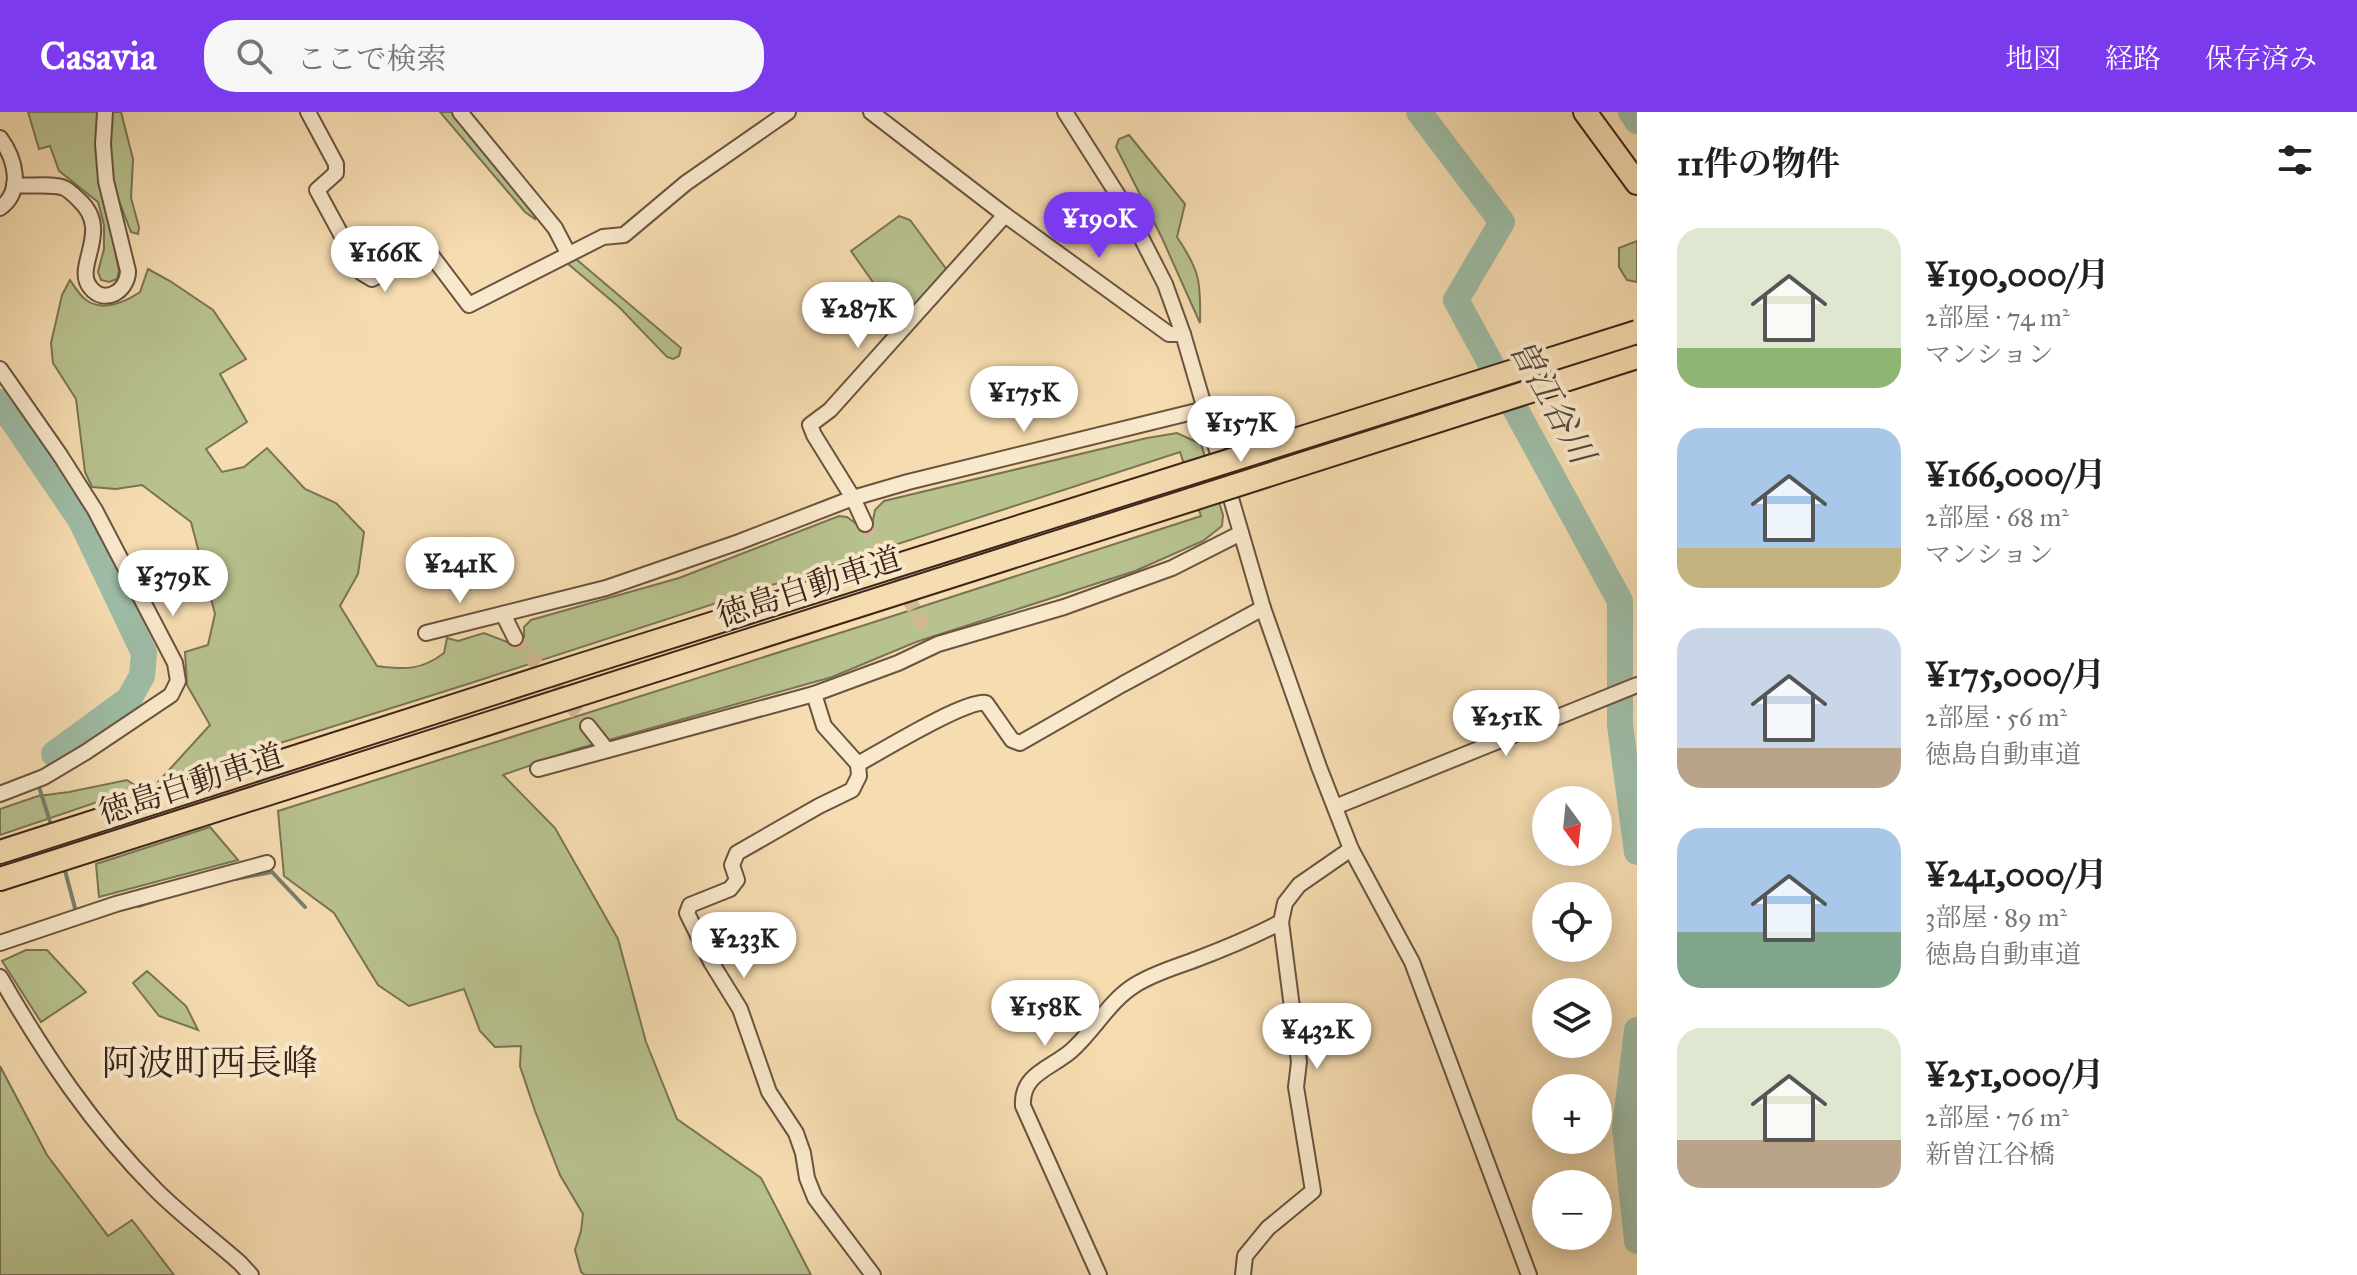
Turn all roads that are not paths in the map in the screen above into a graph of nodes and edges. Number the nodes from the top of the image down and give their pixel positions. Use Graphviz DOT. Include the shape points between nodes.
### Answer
graph roads {
  1 [pos="105,112"];
  2 [pos="308,112"];
  3 [pos="460,112"];
  4 [pos="788,112"];
  5 [pos="871,112"];
  6 [pos="1065,112"];
  7 [pos="1585,112"];
  8 [pos="0,138"];
  9 [pos="1637,183"];
  10 [pos="14,185"];
  11 [pos="0,208"];
  12 [pos="1005,215"];
  13 [pos="568,253"];
  14 [pos="1637,332"];
  15 [pos="1183,334"];
  16 [pos="1637,357"];
  17 [pos="0,369"];
  18 [pos="1205,409"];
  19 [pos="853,498"];
  20 [pos="865,524"];
  21 [pos="1241,533"];
  22 [pos="1263,608"];
  23 [pos="503,614"];
  24 [pos="927,631"];
  25 [pos="426,633"];
  26 [pos="515,638"];
  27 [pos="938,644"];
  28 [pos="1637,685"];
  29 [pos="814,694"];
  30 [pos="588,726"];
  31 [pos="607,750"];
  32 [pos="858,764"];
  33 [pos="538,769"];
  34 [pos="0,794"];
  35 [pos="1335,807"];
  36 [pos="1351,849"];
  37 [pos="0,852"];
  38 [pos="267,863"];
  39 [pos="0,879"];
  40 [pos="1281,922"];
  41 [pos="0,943"];
  42 [pos="0,977"];
  43 [pos="251,1275"];
  44 [pos="873,1275"];
  45 [pos="1099,1275"];
  46 [pos="1243,1275"];
  47 [pos="1529,1275"];
  1 -- 10 [label="street" via="106,181 128,271 122,290 104,296 87,284 94,232 84,204 65,188"];
  2 -- 13 [label="street" via="336,164 336,173 317,190 362,273 372,279 421,255 432,256 469,305"];
  3 -- 13 [label="street" via="555,228"];
  4 -- 13 [label="street" via="686,183 624,235 603,237"];
  5 -- 12 [label="street"];
  6 -- 15 [label="street" via="1126,208 1165,284"];
  7 -- 9 [label="highway"];
  8 -- 10 [label="street" via="15,167"];
  10 -- 11 [label="street"];
  12 -- 15 [label="street" via="1169,334"];
  12 -- 19 [label="street" via="830,410 810,425"];
  14 -- 37 [label="highway, 徳島自動車道, bridge"];
  15 -- 18 [label="street"];
  16 -- 39 [label="highway, 徳島自動車道, bridge"];
  17 -- 34 [label="street" via="95,510 175,663 178,681 171,695 86,752 44,777"];
  18 -- 19 [label="street"];
  18 -- 21 [label="street"];
  19 -- 20 [label="street"];
  19 -- 23 [label="street" via="606,588"];
  21 -- 22 [label="street"];
  21 -- 27 [label="street" via="1158,573"];
  22 -- 32 [label="street" via="1020,743 1012,740 986,703 979,702"];
  22 -- 35 [label="street"];
  23 -- 25 [label="street"];
  23 -- 26 [label="street"];
  24 -- 27 [label="street"];
  27 -- 29 [label="street"];
  28 -- 35 [label="street"];
  29 -- 31 [label="street"];
  29 -- 32 [label="street" via="824,726"];
  30 -- 31 [label="street"];
  31 -- 33 [label="street"];
  32 -- 44 [label="street" via="852,790 737,853 732,865 737,880 730,889 690,905 687,913 740,1009 769,1092 796,1133 815,1198"];
  35 -- 36 [label="street"];
  36 -- 40 [label="street" via="1299,885 1285,903"];
  36 -- 47 [label="street" via="1412,962"];
  38 -- 41 [label="street" via="116,904"];
  40 -- 45 [label="street" via="1136,984 1022,1092 1023,1106"];
  40 -- 46 [label="street" via="1299,1062 1296,1087 1313,1191 1268,1228 1245,1256"];
  42 -- 43 [label="street" via="92,1120 157,1191"];
}
